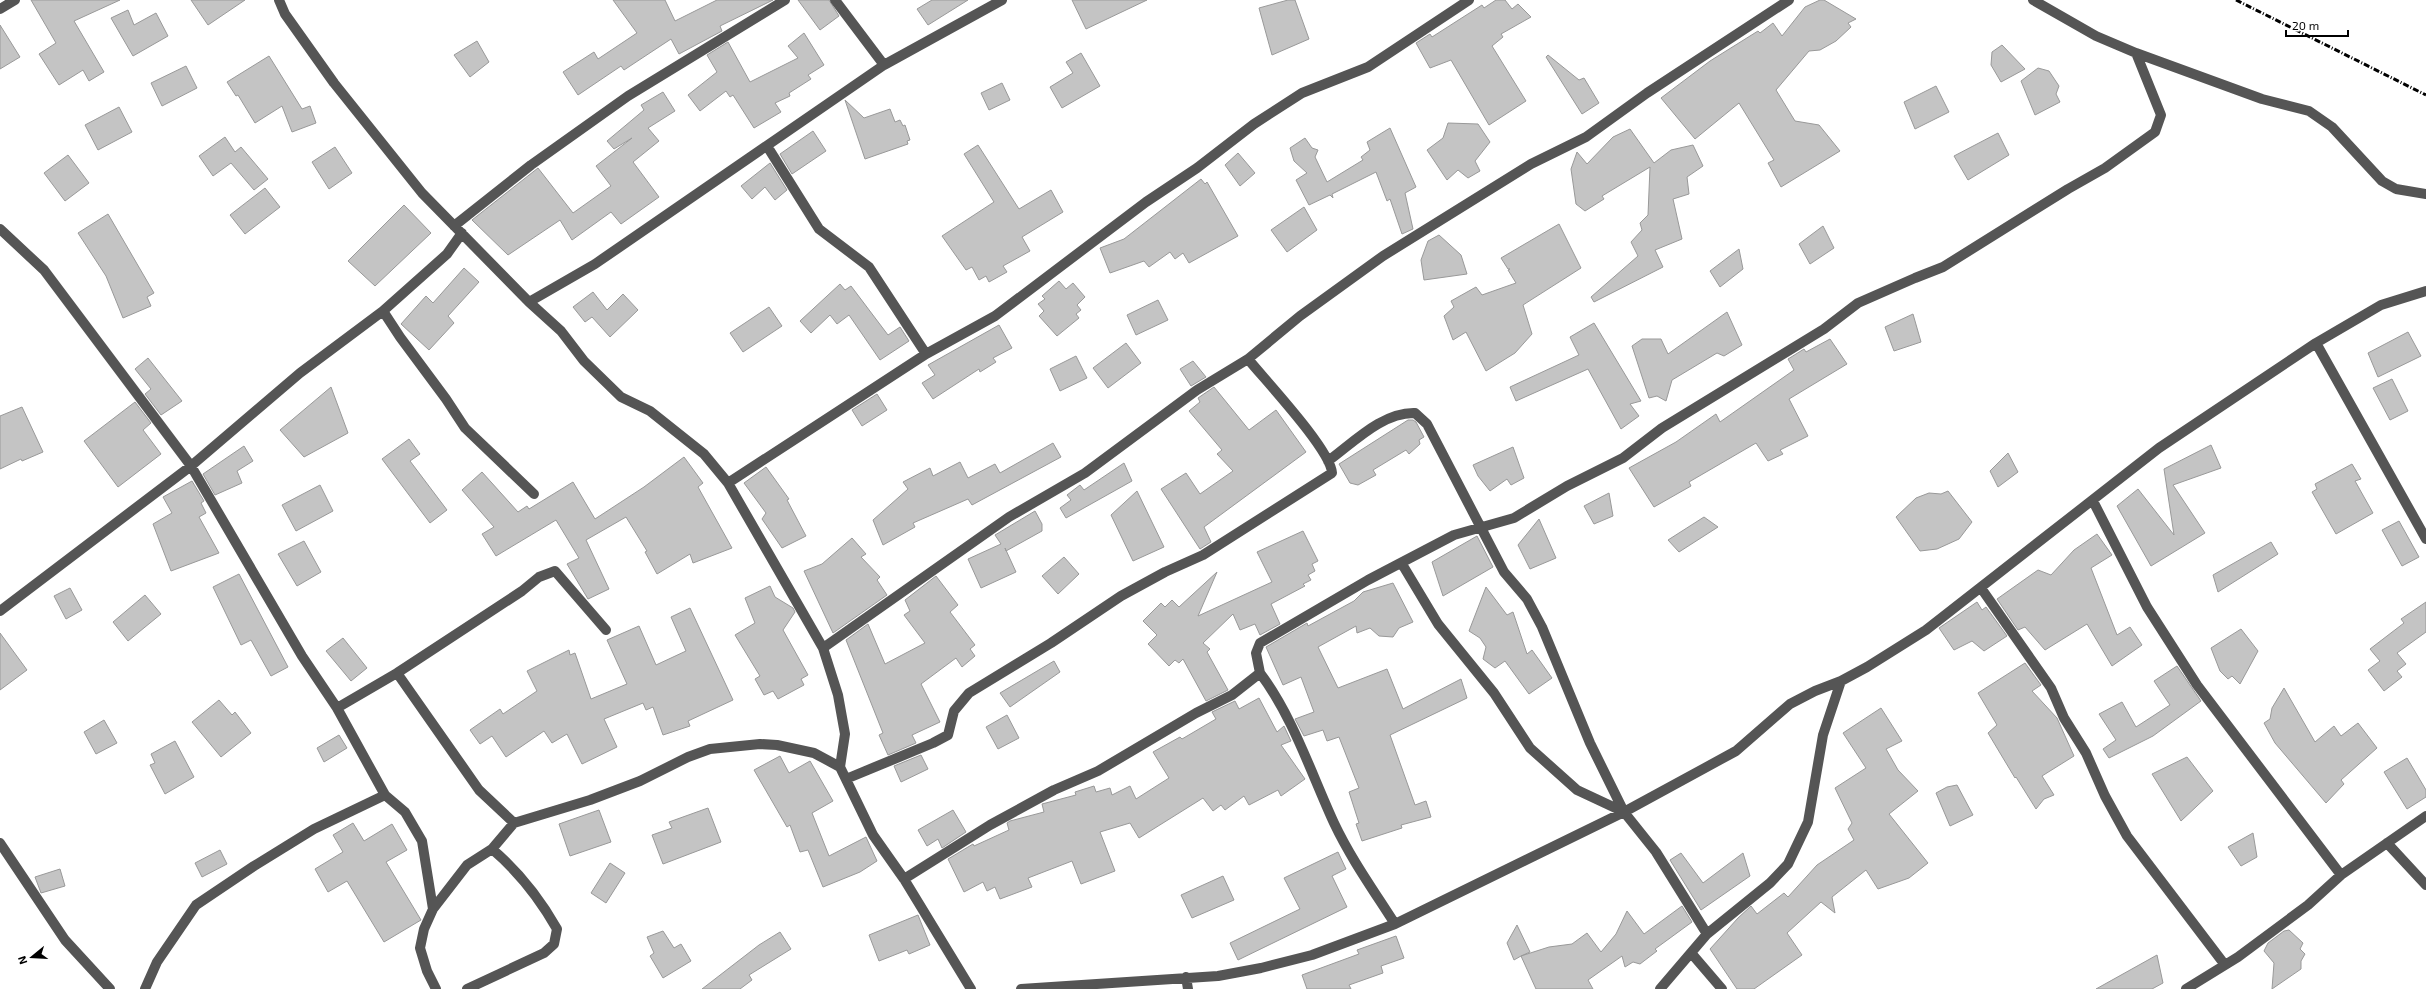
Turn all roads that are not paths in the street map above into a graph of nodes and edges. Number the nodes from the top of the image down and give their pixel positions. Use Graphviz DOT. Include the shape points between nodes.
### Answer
graph roads {
  1 [pos="15,0"];
  2 [pos="279,0"];
  3 [pos="785,0"];
  4 [pos="835,0"];
  5 [pos="1002,0"];
  6 [pos="1469,0"];
  7 [pos="1788,0"];
  8 [pos="2032,0"];
  9 [pos="0,9"];
  10 [pos="2136,53"];
  11 [pos="884,65"];
  12 [pos="767,146"];
  13 [pos="2426,194"];
  14 [pos="454,226"];
  15 [pos="0,229"];
  16 [pos="462,233"];
  17 [pos="2426,292"];
  18 [pos="529,302"];
  19 [pos="383,311"];
  20 [pos="2316,343"];
  21 [pos="926,354"];
  22 [pos="1248,359"];
  23 [pos="1328,461"];
  24 [pos="191,466"];
  25 [pos="728,483"];
  26 [pos="534,494"];
  27 [pos="2092,501"];
  28 [pos="1480,528"];
  29 [pos="2426,539"];
  30 [pos="1402,564"];
  31 [pos="1981,588"];
  32 [pos="0,611"];
  33 [pos="606,630"];
  34 [pos="823,648"];
  35 [pos="397,673"];
  36 [pos="1260,673"];
  37 [pos="1841,681"];
  38 [pos="337,708"];
  39 [pos="840,767"];
  40 [pos="846,778"];
  41 [pos="385,794"];
  42 [pos="1624,812"];
  43 [pos="2426,816"];
  44 [pos="514,822"];
  45 [pos="2387,842"];
  46 [pos="0,843"];
  47 [pos="492,848"];
  48 [pos="2341,875"];
  49 [pos="904,879"];
  50 [pos="2426,885"];
  51 [pos="433,909"];
  52 [pos="1395,924"];
  53 [pos="1707,934"];
  54 [pos="1692,954"];
  55 [pos="2225,965"];
  56 [pos="1186,977"];
  57 [pos="110,989"];
  58 [pos="145,989"];
  59 [pos="436,989"];
  60 [pos="468,989"];
  61 [pos="971,989"];
  62 [pos="1021,989"];
  63 [pos="1188,989"];
  64 [pos="1660,989"];
  65 [pos="1722,989"];
  66 [pos="2186,989"];
  1 -- 9 [label="street"];
  2 -- 14 [label="street" via="285,14 334,83 422,193"];
  3 -- 14 [label="street" via="628,96 531,165"];
  4 -- 11 [label="street"];
  5 -- 11 [label="street"];
  6 -- 21 [label="street" via="1368,67 1302,93 1254,124 995,316"];
  7 -- 22 [label="street" via="1647,93 1586,137 1531,164 1383,256 1300,316"];
  8 -- 10 [label="street" via="2096,36"];
  10 -- 13 [label="street" via="2262,99 2310,112 2332,127 2382,181 2396,189"];
  10 -- 28 [label="street" via="2161,115 2155,132 2105,168 1944,268 1858,303 1824,329 1662,428 1623,458 1567,486 1514,518"];
  11 -- 12 [label="street"];
  12 -- 18 [label="street" via="595,264"];
  12 -- 21 [label="street" via="819,229 869,267"];
  14 -- 16 [label="street"];
  15 -- 24 [label="street" via="44,270"];
  16 -- 18 [label="street"];
  16 -- 19 [label="street" via="447,254"];
  17 -- 20 [label="street" via="2380,305"];
  18 -- 25 [label="street" via="561,331 584,361 621,397 650,411 704,454"];
  19 -- 24 [label="street" via="305,368"];
  19 -- 26 [label="street" via="464,428"];
  20 -- 27 [label="street" via="2159,448"];
  20 -- 29 [label="street"];
  21 -- 25 [label="street"];
  22 -- 23 [label="street" via="1322,449"];
  22 -- 34 [label="street" via="1197,390 1085,473 1009,517"];
  23 -- 28 [label="street" via="1388,418 1402,413 1415,413 1427,424"];
  23 -- 40 [label="street" via="1332,473 1305,491 1203,555 1121,596 970,693 954,711 948,735 933,744"];
  24 -- 32 [label="street"];
  24 -- 38 [label="street" via="298,649"];
  25 -- 34 [label="street"];
  27 -- 31 [label="street"];
  27 -- 48 [label="street" via="2147,607 2197,685"];
  28 -- 30 [label="street" via="1454,535"];
  28 -- 42 [label="street" via="1504,572 1527,599 1542,627 1587,736"];
  30 -- 36 [label="street" via="1368,580 1260,643 1256,653"];
  30 -- 42 [label="street" via="1438,624 1494,693 1530,748 1577,790"];
  31 -- 37 [label="street" via="1926,630"];
  31 -- 55 [label="street" via="2052,688 2064,718 2086,753 2105,796 2127,836"];
  33 -- 35 [label="street" via="555,571 540,577"];
  34 -- 39 [label="street" via="838,695 845,734"];
  35 -- 38 [label="street"];
  35 -- 44 [label="street" via="479,790"];
  36 -- 49 [label="street" via="1232,695 1196,713 1098,771 1054,790 990,825"];
  36 -- 52 [label="street" via="1271,687 1335,824 1362,873"];
  37 -- 42 [label="street" via="1790,704 1736,751"];
  37 -- 53 [label="street" via="1823,735 1808,822 1788,864 1770,883"];
  38 -- 41 [label="street"];
  39 -- 40 [label="street"];
  39 -- 44 [label="street" via="814,754 777,745 760,744 710,749 640,781 590,800"];
  40 -- 49 [label="street" via="872,835"];
  41 -- 51 [label="street" via="404,812 422,841"];
  41 -- 58 [label="street" via="314,829 196,905 157,962"];
  42 -- 52 [label="street"];
  42 -- 53 [label="street" via="1656,852"];
  43 -- 45 [label="street"];
  44 -- 47 [label="street"];
  45 -- 48 [label="street"];
  45 -- 50 [label="street"];
  46 -- 57 [label="street" via="65,940"];
  47 -- 51 [label="street" via="467,865"];
  47 -- 60 [label="street" via="512,866 544,905 557,930 554,944 544,953"];
  48 -- 55 [label="street" via="2308,905"];
  49 -- 61 [label="street"];
  51 -- 59 [label="street" via="424,929 420,948"];
  52 -- 56 [label="street" via="1312,955 1261,968 1218,976"];
  53 -- 54 [label="street"];
  54 -- 64 [label="street"];
  54 -- 65 [label="street"];
  55 -- 66 [label="street"];
  56 -- 62 [label="street"];
  56 -- 63 [label="street"];
}
